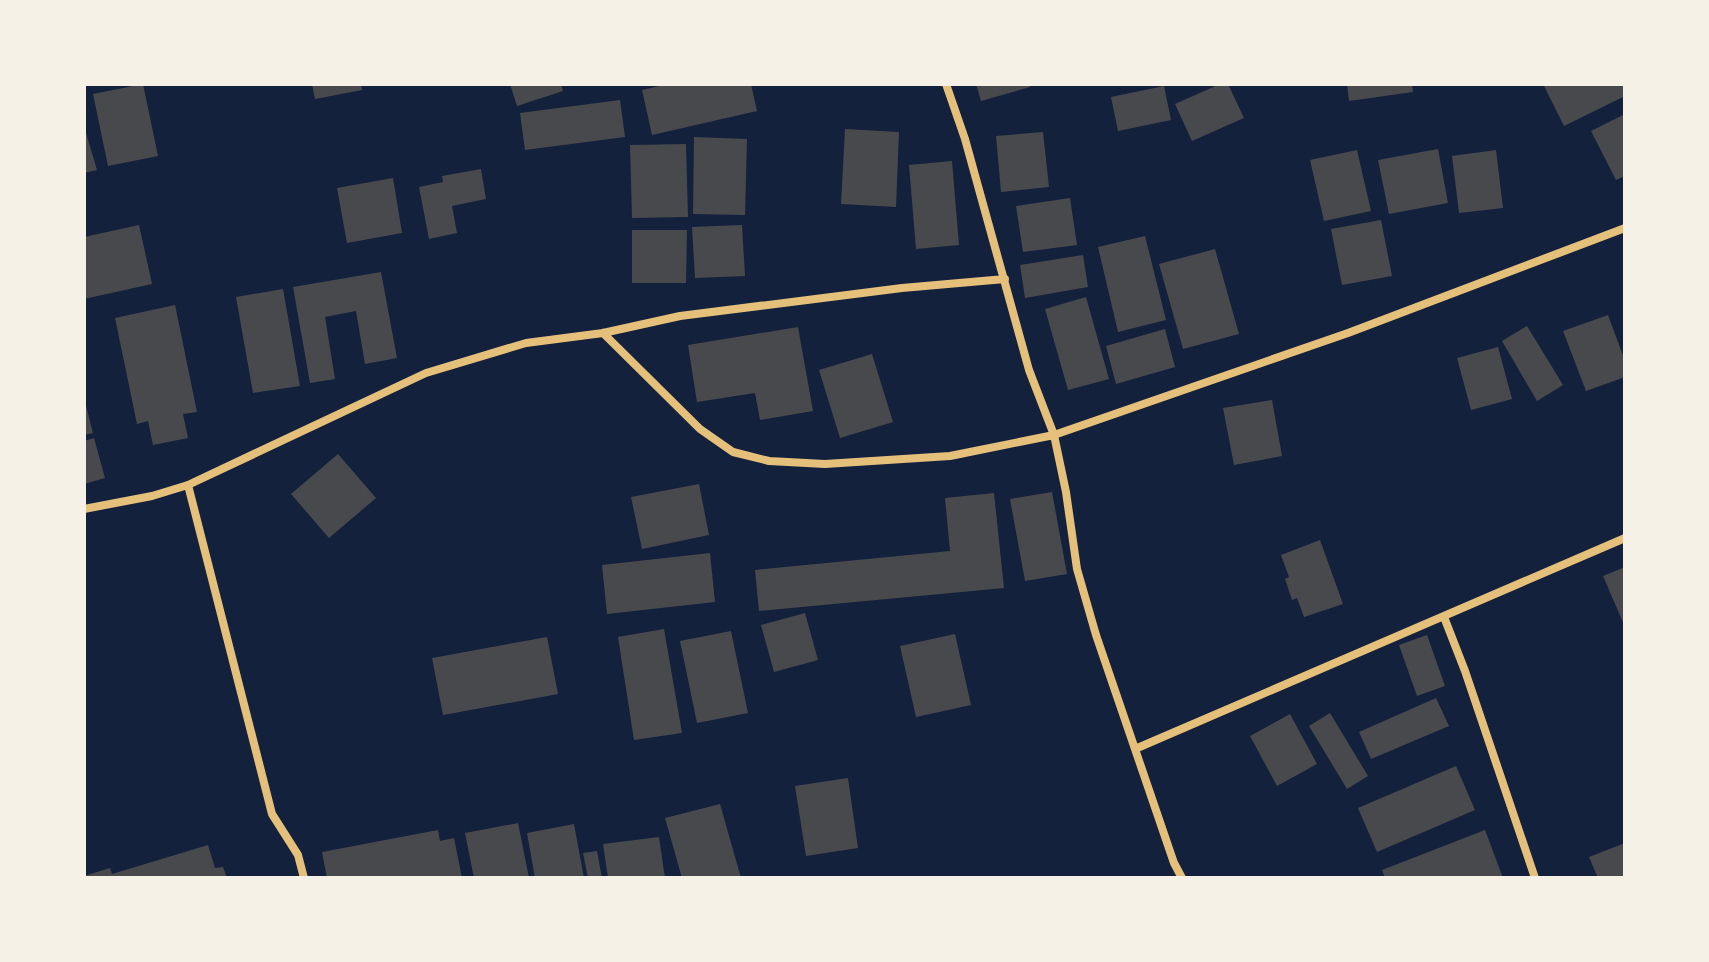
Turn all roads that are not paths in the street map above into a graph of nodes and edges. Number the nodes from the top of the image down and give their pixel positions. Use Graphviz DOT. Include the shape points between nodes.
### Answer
graph roads {
  1 [pos="946,84"];
  2 [pos="1625,228"];
  3 [pos="1005,279"];
  4 [pos="603,333"];
  5 [pos="1054,435"];
  6 [pos="188,485"];
  7 [pos="84,509"];
  8 [pos="1625,538"];
  9 [pos="1444,617"];
  10 [pos="1135,749"];
  11 [pos="304,878"];
  12 [pos="1182,878"];
  13 [pos="1535,878"];
  1 -- 3 [label="street"];
  2 -- 5 [label="street" via="1348,333"];
  3 -- 4 [label="street" via="680,316"];
  3 -- 5 [label="street" via="1029,370"];
  4 -- 5 [label="street" via="700,429 733,452 769,461 825,464 950,456"];
  4 -- 6 [label="street" via="526,343 426,373"];
  5 -- 10 [label="street" via="1077,569"];
  6 -- 7 [label="street"];
  6 -- 11 [label="street" via="272,814 298,855"];
  8 -- 9 [label="street"];
  9 -- 10 [label="street"];
  9 -- 13 [label="street"];
  10 -- 12 [label="street"];
}
